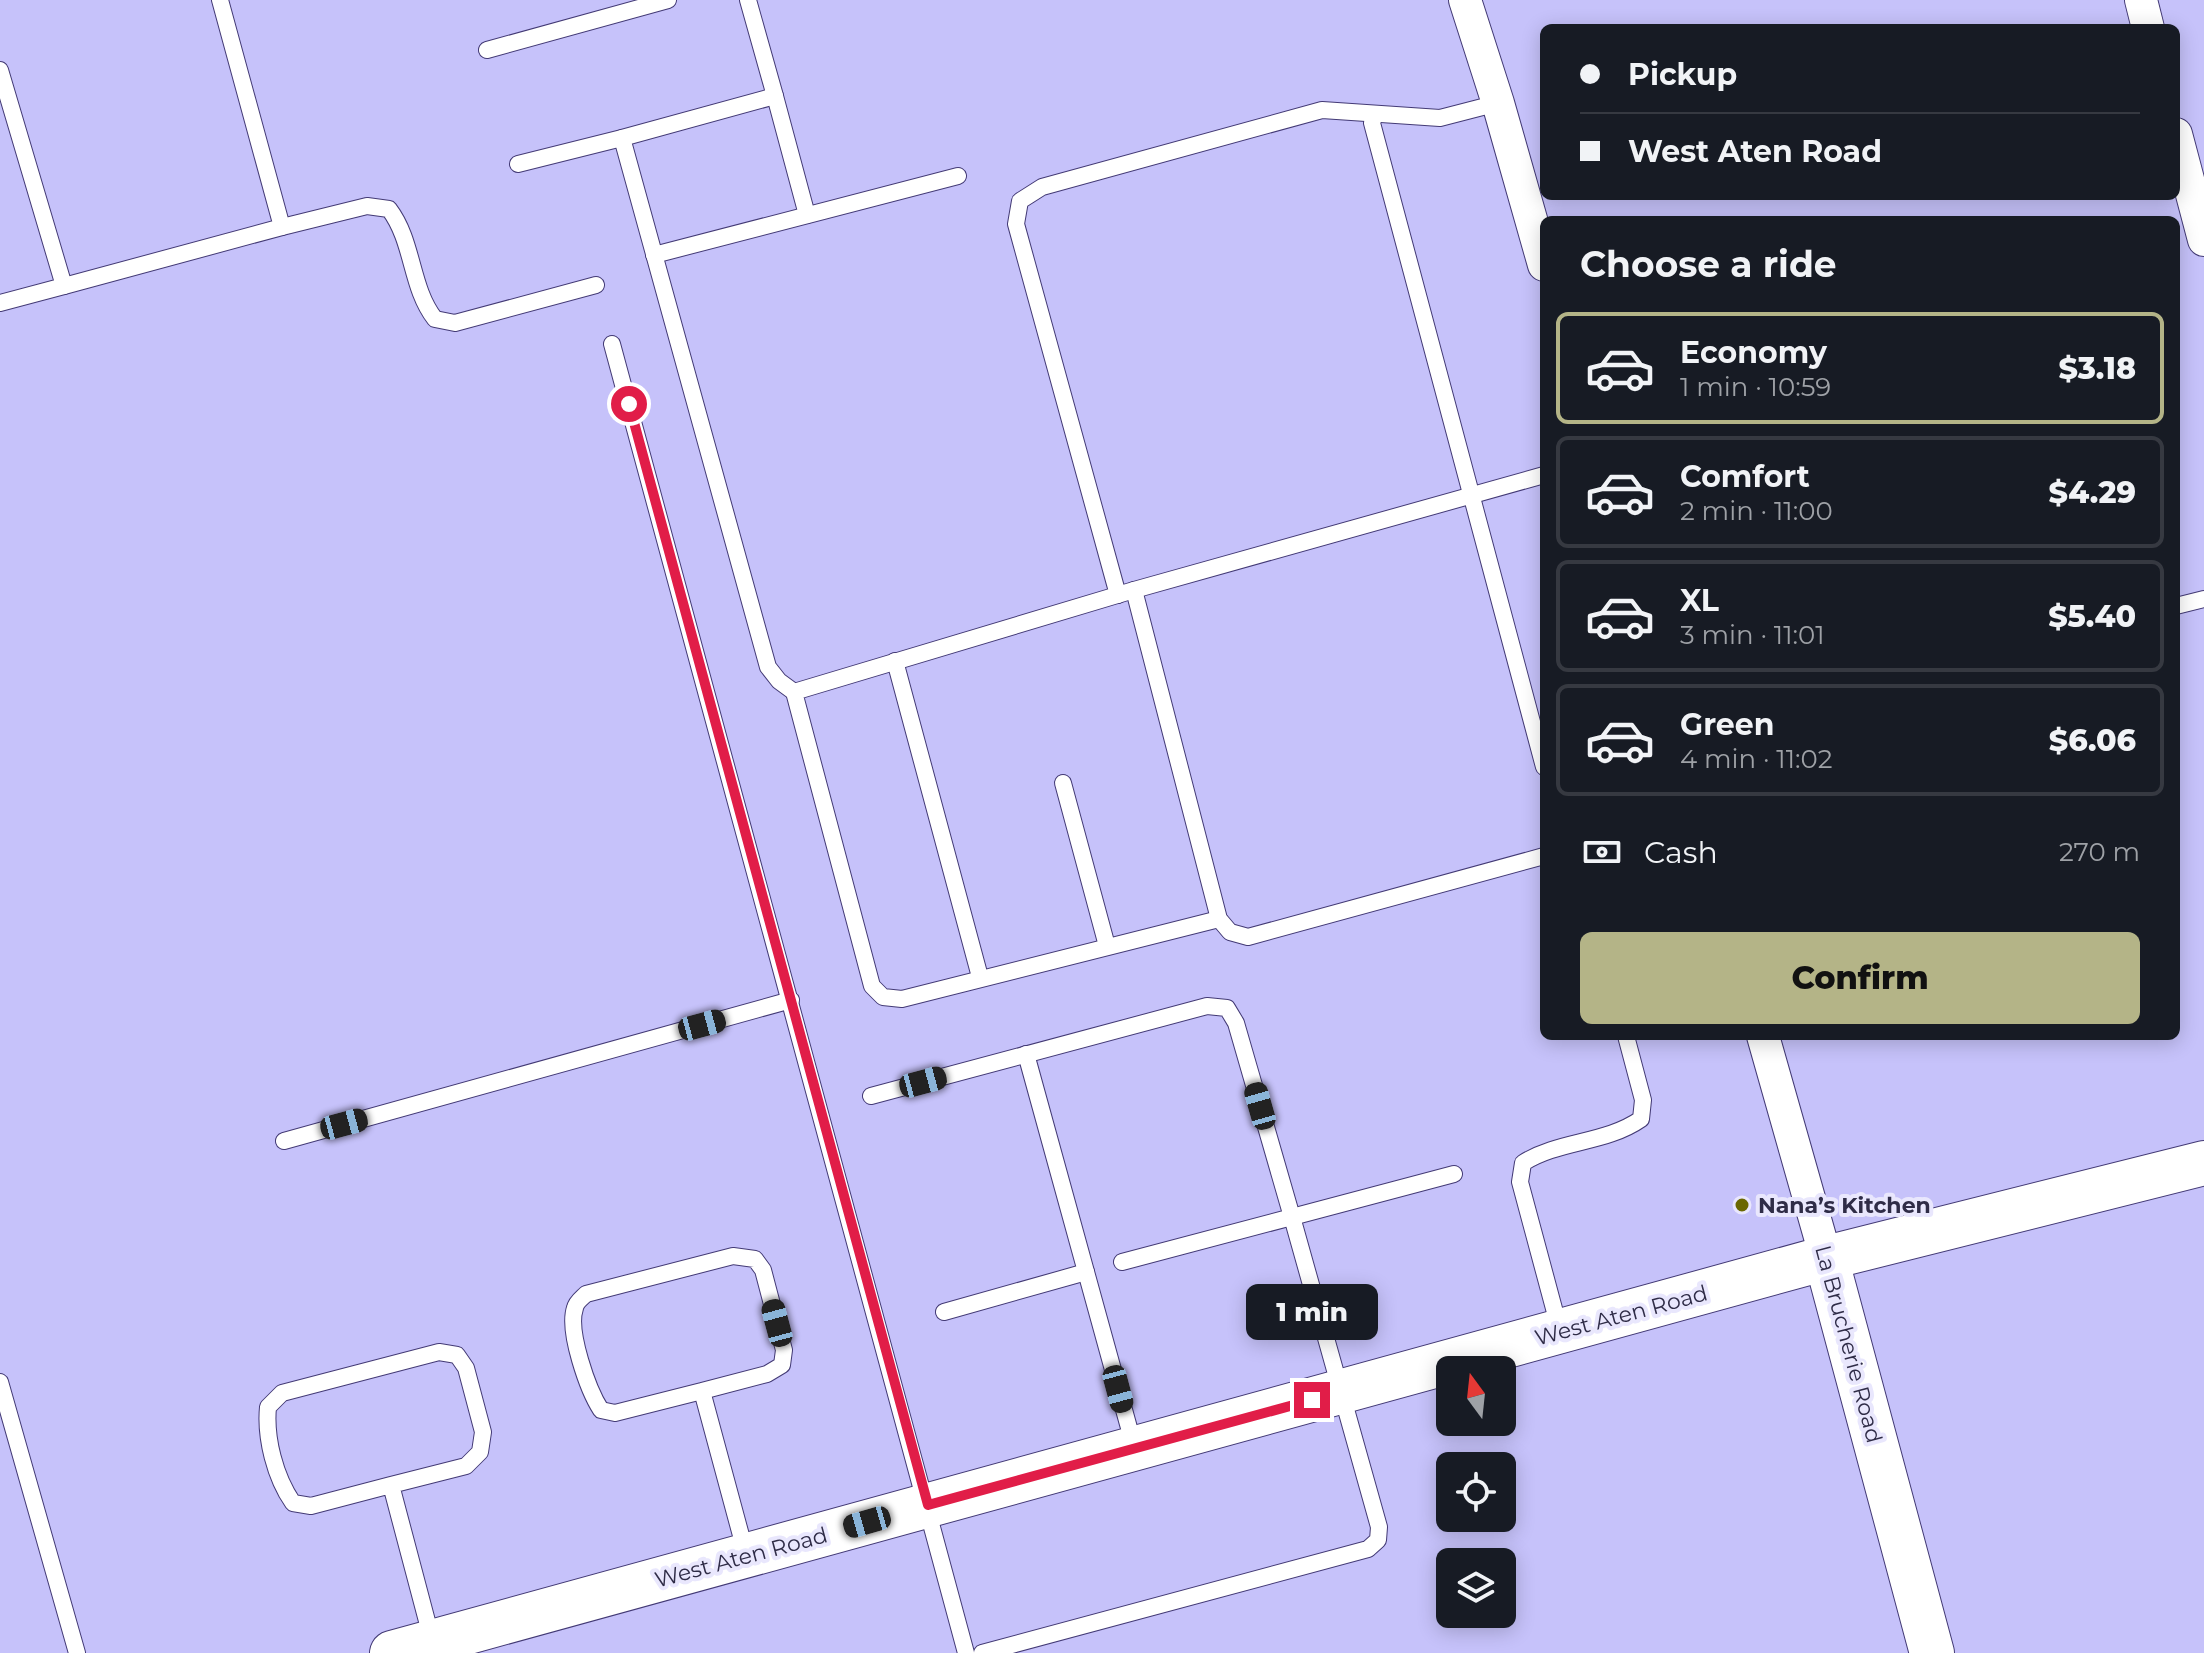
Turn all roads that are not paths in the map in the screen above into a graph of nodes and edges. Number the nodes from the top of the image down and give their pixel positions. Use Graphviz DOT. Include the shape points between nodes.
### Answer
graph roads {
  1 [pos="220,0"];
  2 [pos="668,0"];
  3 [pos="748,0"];
  4 [pos="1465,0"];
  5 [pos="2141,0"];
  6 [pos="2147,24"];
  7 [pos="487,50"];
  8 [pos="0,70"];
  9 [pos="775,96"];
  10 [pos="1498,103"];
  11 [pos="1375,114"];
  12 [pos="622,138"];
  13 [pos="2180,149"];
  14 [pos="518,164"];
  15 [pos="958,176"];
  16 [pos="807,215"];
  17 [pos="282,227"];
  18 [pos="2204,240"];
  19 [pos="1540,251"];
  20 [pos="654,255"];
  21 [pos="596,285"];
  22 [pos="64,286"];
  23 [pos="0,303"];
  24 [pos="612,344"];
  25 [pos="1540,476"];
  26 [pos="1472,496"];
  27 [pos="1126,593"];
  28 [pos="2204,599"];
  29 [pos="2180,605"];
  30 [pos="895,661"];
  31 [pos="794,692"];
  32 [pos="1540,752"];
  33 [pos="1063,783"];
  34 [pos="1540,857"];
  35 [pos="1219,919"];
  36 [pos="1107,946"];
  37 [pos="980,977"];
  38 [pos="791,1000"];
  39 [pos="1627,1040"];
  40 [pos="1764,1040"];
  41 [pos="1026,1054"];
  42 [pos="871,1096"];
  43 [pos="284,1141"];
  44 [pos="2204,1163"];
  45 [pos="1454,1174"];
  46 [pos="1292,1217"];
  47 [pos="1826,1258"];
  48 [pos="1122,1262"];
  49 [pos="1086,1272"];
  50 [pos="944,1312"];
  51 [pos="1560,1332"];
  52 [pos="0,1382"];
  53 [pos="702,1391"];
  54 [pos="1342,1392"];
  55 [pos="1135,1448"];
  56 [pos="391,1485"];
  57 [pos="928,1505"];
  58 [pos="747,1556"];
  59 [pos="412,1647"];
  60 [pos="77,1653"];
  61 [pos="966,1653"];
  62 [pos="982,1653"];
  63 [pos="1932,1653"];
  1 -- 17 [label="lane"];
  2 -- 7 [label="lane"];
  3 -- 9 [label="lane"];
  4 -- 10 [label="street"];
  5 -- 6 [label="street"];
  8 -- 22 [label="lane"];
  9 -- 12 [label="lane"];
  9 -- 16 [label="lane"];
  10 -- 11 [label="lane" via="1440,118"];
  10 -- 19 [label="street"];
  11 -- 26 [label="lane" via="1372,123"];
  11 -- 27 [label="lane" via="1322,110 1042,187 1020,201 1016,224"];
  12 -- 14 [label="lane"];
  12 -- 20 [label="lane"];
  13 -- 18 [label="street"];
  15 -- 16 [label="lane"];
  16 -- 20 [label="lane"];
  17 -- 21 [label="lane" via="367,206 389,209 402,226 423,304 435,319 455,323"];
  17 -- 22 [label="lane"];
  20 -- 31 [label="lane" via="768,667"];
  22 -- 23 [label="lane"];
  24 -- 38 [label="lane"];
  25 -- 26 [label="lane"];
  26 -- 27 [label="lane"];
  26 -- 32 [label="lane"];
  27 -- 30 [label="lane"];
  27 -- 35 [label="lane"];
  28 -- 29 [label="lane"];
  30 -- 31 [label="lane"];
  30 -- 37 [label="lane"];
  31 -- 37 [label="lane" via="872,986 883,997 902,999"];
  33 -- 36 [label="lane"];
  34 -- 35 [label="lane" via="1248,937 1230,932"];
  35 -- 36 [label="lane"];
  36 -- 37 [label="lane"];
  38 -- 43 [label="lane"];
  38 -- 57 [label="lane"];
  39 -- 51 [label="lane" via="1643,1100 1641,1119 1622,1132 1538,1154 1523,1163 1520,1182"];
  40 -- 47 [label="street, La Brucherie Road"];
  41 -- 42 [label="lane"];
  41 -- 46 [label="lane" via="1207,1006 1227,1008 1236,1023"];
  41 -- 49 [label="lane"];
  44 -- 47 [label="street, West Aten Road"];
  45 -- 46 [label="lane"];
  46 -- 48 [label="lane"];
  46 -- 54 [label="lane"];
  47 -- 51 [label="street, West Aten Road"];
  47 -- 63 [label="street, La Brucherie Road"];
  49 -- 50 [label="lane"];
  49 -- 55 [label="lane"];
  51 -- 54 [label="street, West Aten Road"];
  52 -- 60 [label="lane"];
  53 -- 53 [label="lane" via="782,1365 784,1350 763,1270 755,1259 733,1256 586,1294 575,1305 572,1323 591,1394 601,1410 615,1413"];
  53 -- 58 [label="lane"];
  54 -- 55 [label="street, West Aten Road"];
  54 -- 62 [label="lane" via="1379,1527 1378,1540 1368,1549"];
  55 -- 57 [label="street, West Aten Road"];
  56 -- 56 [label="lane" via="466,1466 480,1452 483,1432 466,1368 457,1355 439,1352 282,1393 268,1407 266,1427 282,1487 293,1503 311,1506"];
  56 -- 59 [label="lane"];
  57 -- 58 [label="street, West Aten Road"];
  57 -- 61 [label="lane"];
  58 -- 59 [label="street, West Aten Road"];
}
